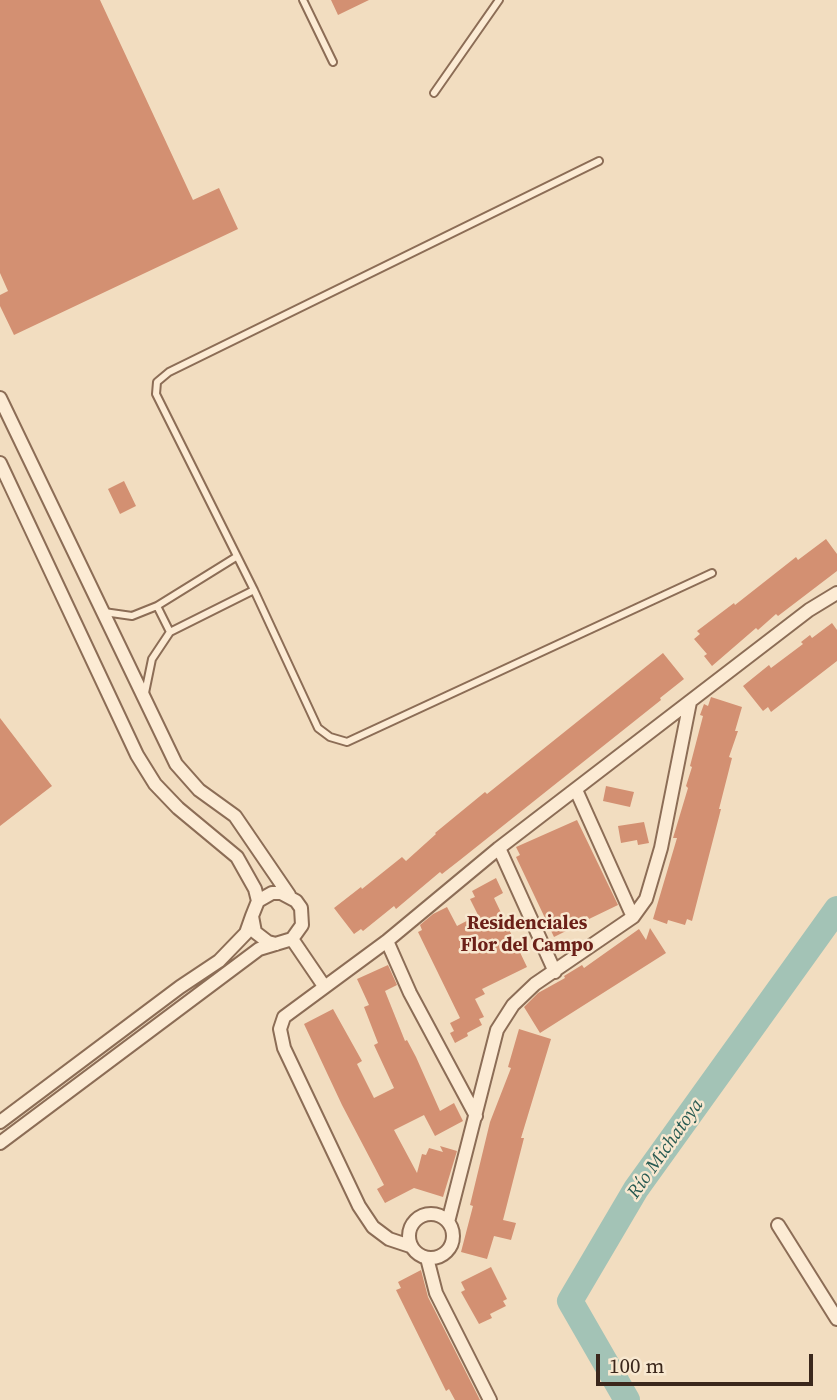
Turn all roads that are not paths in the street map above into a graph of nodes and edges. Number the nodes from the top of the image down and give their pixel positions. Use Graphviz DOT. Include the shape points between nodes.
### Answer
graph roads {
  1 [pos="303,0"];
  2 [pos="499,0"];
  3 [pos="333,62"];
  4 [pos="434,93"];
  5 [pos="600,161"];
  6 [pos="0,398"];
  7 [pos="0,463"];
  8 [pos="236,557"];
  9 [pos="712,573"];
  10 [pos="254,590"];
  11 [pos="837,593"];
  12 [pos="157,606"];
  13 [pos="104,612"];
  14 [pos="170,632"];
  15 [pos="143,698"];
  16 [pos="690,702"];
  17 [pos="576,790"];
  18 [pos="499,848"];
  19 [pos="289,895"];
  20 [pos="258,901"];
  21 [pos="252,916"];
  22 [pos="633,917"];
  23 [pos="292,939"];
  24 [pos="387,941"];
  25 [pos="276,944"];
  26 [pos="555,972"];
  27 [pos="324,986"];
  28 [pos="476,1116"];
  29 [pos="0,1122"];
  30 [pos="0,1143"];
  31 [pos="449,1222"];
  32 [pos="778,1225"];
  33 [pos="411,1246"];
  34 [pos="427,1258"];
  35 [pos="837,1319"];
  36 [pos="490,1400"];
  1 -- 3 [label="lane"];
  2 -- 4 [label="lane"];
  5 -- 8 [label="lane" via="181,366 157,382 156,394"];
  6 -- 13 [label="street"];
  7 -- 20 [label="street" via="137,755 155,784 178,808 237,857"];
  8 -- 10 [label="lane"];
  8 -- 12 [label="lane"];
  9 -- 10 [label="lane" via="347,742 317,728"];
  10 -- 14 [label="lane"];
  11 -- 16 [label="street"];
  12 -- 13 [label="lane" via="132,616"];
  12 -- 14 [label="lane"];
  13 -- 15 [label="street"];
  14 -- 15 [label="lane" via="152,659"];
  15 -- 19 [label="street" via="176,764 235,817"];
  16 -- 17 [label="street"];
  16 -- 22 [label="street" via="661,848 646,899"];
  17 -- 18 [label="street"];
  17 -- 22 [label="street"];
  18 -- 24 [label="street"];
  18 -- 26 [label="street"];
  19 -- 20 [label="street" via="272,893"];
  19 -- 23 [label="street" via="303,916"];
  20 -- 21 [label="street"];
  21 -- 25 [label="street" via="255,932"];
  21 -- 29 [label="street" via="246,933 219,961"];
  22 -- 26 [label="street"];
  23 -- 25 [label="street"];
  23 -- 27 [label="street"];
  24 -- 27 [label="street"];
  24 -- 28 [label="street"];
  25 -- 30 [label="street" via="259,949"];
  26 -- 28 [label="street" via="513,1005 497,1030"];
  27 -- 33 [label="street" via="284,1017 280,1029 284,1048 359,1206 373,1227 389,1239"];
  28 -- 31 [label="street"];
  31 -- 33 [label="street" via="436,1214 422,1215 409,1231"];
  31 -- 34 [label="street" via="453,1234 450,1247 441,1256"];
  32 -- 35 [label="street"];
  33 -- 34 [label="street"];
  34 -- 36 [label="street" via="436,1293"];
}
